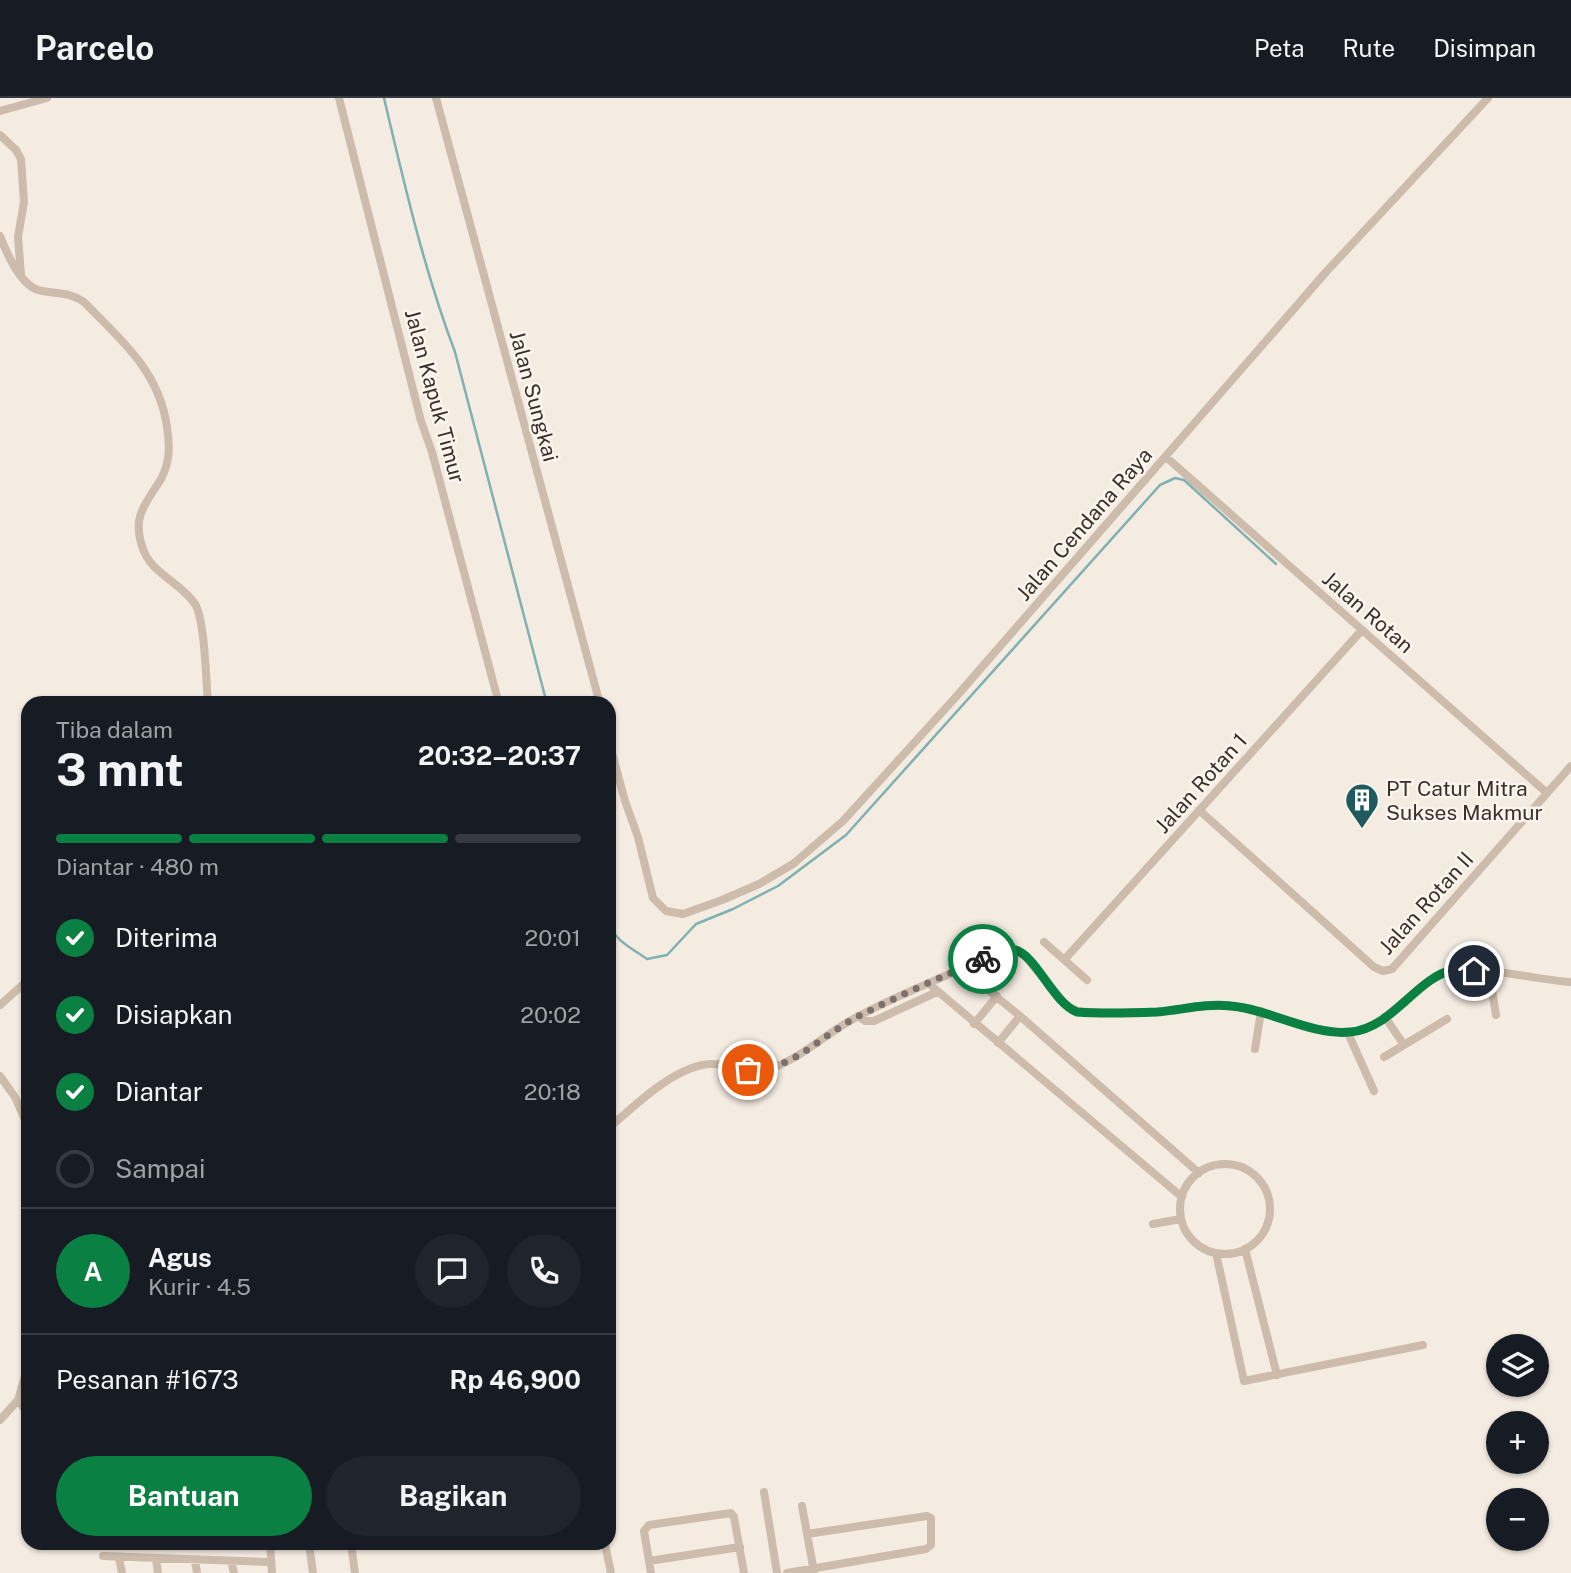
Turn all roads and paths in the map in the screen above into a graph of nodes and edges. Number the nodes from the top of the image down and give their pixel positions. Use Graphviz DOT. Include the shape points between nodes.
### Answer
graph roads {
  1 [pos="339,98"];
  2 [pos="436,98"];
  3 [pos="1488,98"];
  4 [pos="41,99"];
  5 [pos="0,111"];
  6 [pos="0,135"];
  7 [pos="0,236"];
  8 [pos="21,275"];
  9 [pos="1166,457"];
  10 [pos="1362,630"];
  11 [pos="207,696"];
  12 [pos="497,696"];
  13 [pos="598,696"];
  14 [pos="1571,766"];
  15 [pos="616,768"];
  16 [pos="1547,793"];
  17 [pos="1199,810"];
  18 [pos="1044,942"];
  19 [pos="1065,959"];
  20 [pos="961,968"];
  21 [pos="1489,972"];
  22 [pos="1087,980"];
  23 [pos="1571,982"];
  24 [pos="928,984"];
  25 [pos="21,986"];
  26 [pos="937,992"];
  27 [pos="997,996"];
  28 [pos="0,1005"];
  29 [pos="1261,1011"];
  30 [pos="1496,1015"];
  31 [pos="1020,1016"];
  32 [pos="858,1017"];
  33 [pos="1385,1017"];
  34 [pos="1447,1019"];
  35 [pos="974,1024"];
  36 [pos="1348,1033"];
  37 [pos="998,1043"];
  38 [pos="1404,1045"];
  39 [pos="1255,1049"];
  40 [pos="1384,1057"];
  41 [pos="0,1076"];
  42 [pos="1374,1091"];
  43 [pos="21,1110"];
  44 [pos="616,1121"];
  45 [pos="1199,1173"];
  46 [pos="1182,1197"];
  47 [pos="1181,1219"];
  48 [pos="1153,1224"];
  49 [pos="1245,1249"];
  50 [pos="1216,1253"];
  51 [pos="1423,1345"];
  52 [pos="1277,1375"];
  53 [pos="21,1389"];
  54 [pos="18,1400"];
  55 [pos="21,1404"];
  56 [pos="0,1420"];
  57 [pos="764,1492"];
  58 [pos="802,1506"];
  59 [pos="807,1534"];
  60 [pos="740,1547"];
  61 [pos="270,1550"];
  62 [pos="310,1550"];
  63 [pos="352,1550"];
  64 [pos="607,1550"];
  65 [pos="103,1556"];
  66 [pos="119,1558"];
  67 [pos="156,1559"];
  68 [pos="195,1560"];
  69 [pos="649,1561"];
  70 [pos="232,1562"];
  71 [pos="270,1562"];
  72 [pos="814,1571"];
  73 [pos="122,1573"];
  74 [pos="158,1573"];
  75 [pos="197,1573"];
  76 [pos="234,1573"];
  77 [pos="272,1573"];
  78 [pos="313,1573"];
  79 [pos="355,1573"];
  80 [pos="611,1573"];
  81 [pos="651,1573"];
  82 [pos="744,1573"];
  83 [pos="778,1573"];
  84 [pos="787,1573"];
  1 -- 12 [label="street, Jalan Kapuk Timur"];
  2 -- 13 [label="street, Jalan Sungkai"];
  3 -- 9 [label="street, Jalan Cendana Raya" via="1326,272"];
  4 -- 5 [label="street"];
  6 -- 8 [label="street" via="21,159"];
  7 -- 8 [label="street" via="11,264"];
  8 -- 11 [label="street" via="34,288 73,294 84,302 142,364 157,389 169,454 162,476 138,515 139,538 150,563 188,595 198,610"];
  9 -- 10 [label="street, Jalan Rotan"];
  9 -- 15 [label="street, Jalan Cendana Raya" via="835,829 793,864 759,884 683,914 666,911 653,898"];
  10 -- 16 [label="street, Jalan Rotan"];
  10 -- 17 [label="street, Jalan Rotan 1"];
  14 -- 16 [label="street, Jalan Rotan II"];
  16 -- 17 [label="street, Jalan Rotan II" via="1392,969 1382,971"];
  17 -- 19 [label="street, Jalan Rotan 1"];
  18 -- 19 [label="street"];
  19 -- 22 [label="street"];
  20 -- 24 [label="street"];
  20 -- 27 [label="street"];
  20 -- 29 [label="street" via="996,953 1016,951 1077,1012 1158,1012 1210,1004"];
  21 -- 23 [label="street"];
  21 -- 30 [label="street"];
  21 -- 33 [label="street" via="1445,973"];
  24 -- 26 [label="street"];
  24 -- 32 [label="street"];
  25 -- 28 [label="street"];
  26 -- 32 [label="street" via="874,1021"];
  26 -- 35 [label="street"];
  27 -- 31 [label="street"];
  27 -- 35 [label="street"];
  29 -- 36 [label="street"];
  29 -- 39 [label="street"];
  31 -- 37 [label="street"];
  31 -- 45 [label="street"];
  32 -- 44 [label="street" via="772,1068 698,1065"];
  33 -- 36 [label="street"];
  33 -- 38 [label="street"];
  34 -- 38 [label="street"];
  35 -- 37 [label="street"];
  36 -- 42 [label="street"];
  37 -- 46 [label="street"];
  38 -- 40 [label="street"];
  41 -- 43 [label="street"];
  45 -- 46 [label="street"];
  45 -- 49 [label="street" via="1234,1165 1264,1186 1268,1222 1262,1235"];
  46 -- 47 [label="street"];
  47 -- 48 [label="street"];
  47 -- 50 [label="street" via="1196,1244"];
  49 -- 50 [label="street"];
  49 -- 52 [label="street"];
  50 -- 52 [label="street" via="1242,1379"];
  51 -- 52 [label="street"];
  53 -- 54 [label="street"];
  54 -- 55 [label="street"];
  54 -- 56 [label="street"];
  57 -- 83 [label="street"];
  58 -- 59 [label="street"];
  59 -- 72 [label="street"];
  59 -- 72 [label="street" via="931,1518 931,1545 926,1549"];
  60 -- 69 [label="street"];
  60 -- 69 [label="street" via="731,1513 649,1525 645,1528"];
  60 -- 82 [label="street"];
  61 -- 71 [label="street"];
  62 -- 78 [label="street"];
  63 -- 79 [label="street"];
  64 -- 80 [label="street"];
  65 -- 66 [label="street"];
  66 -- 67 [label="street"];
  66 -- 73 [label="street"];
  67 -- 68 [label="street"];
  67 -- 74 [label="street"];
  68 -- 70 [label="street"];
  68 -- 75 [label="street"];
  69 -- 81 [label="street"];
  70 -- 71 [label="street"];
  70 -- 76 [label="street"];
  71 -- 77 [label="street"];
  72 -- 84 [label="street"];
}
